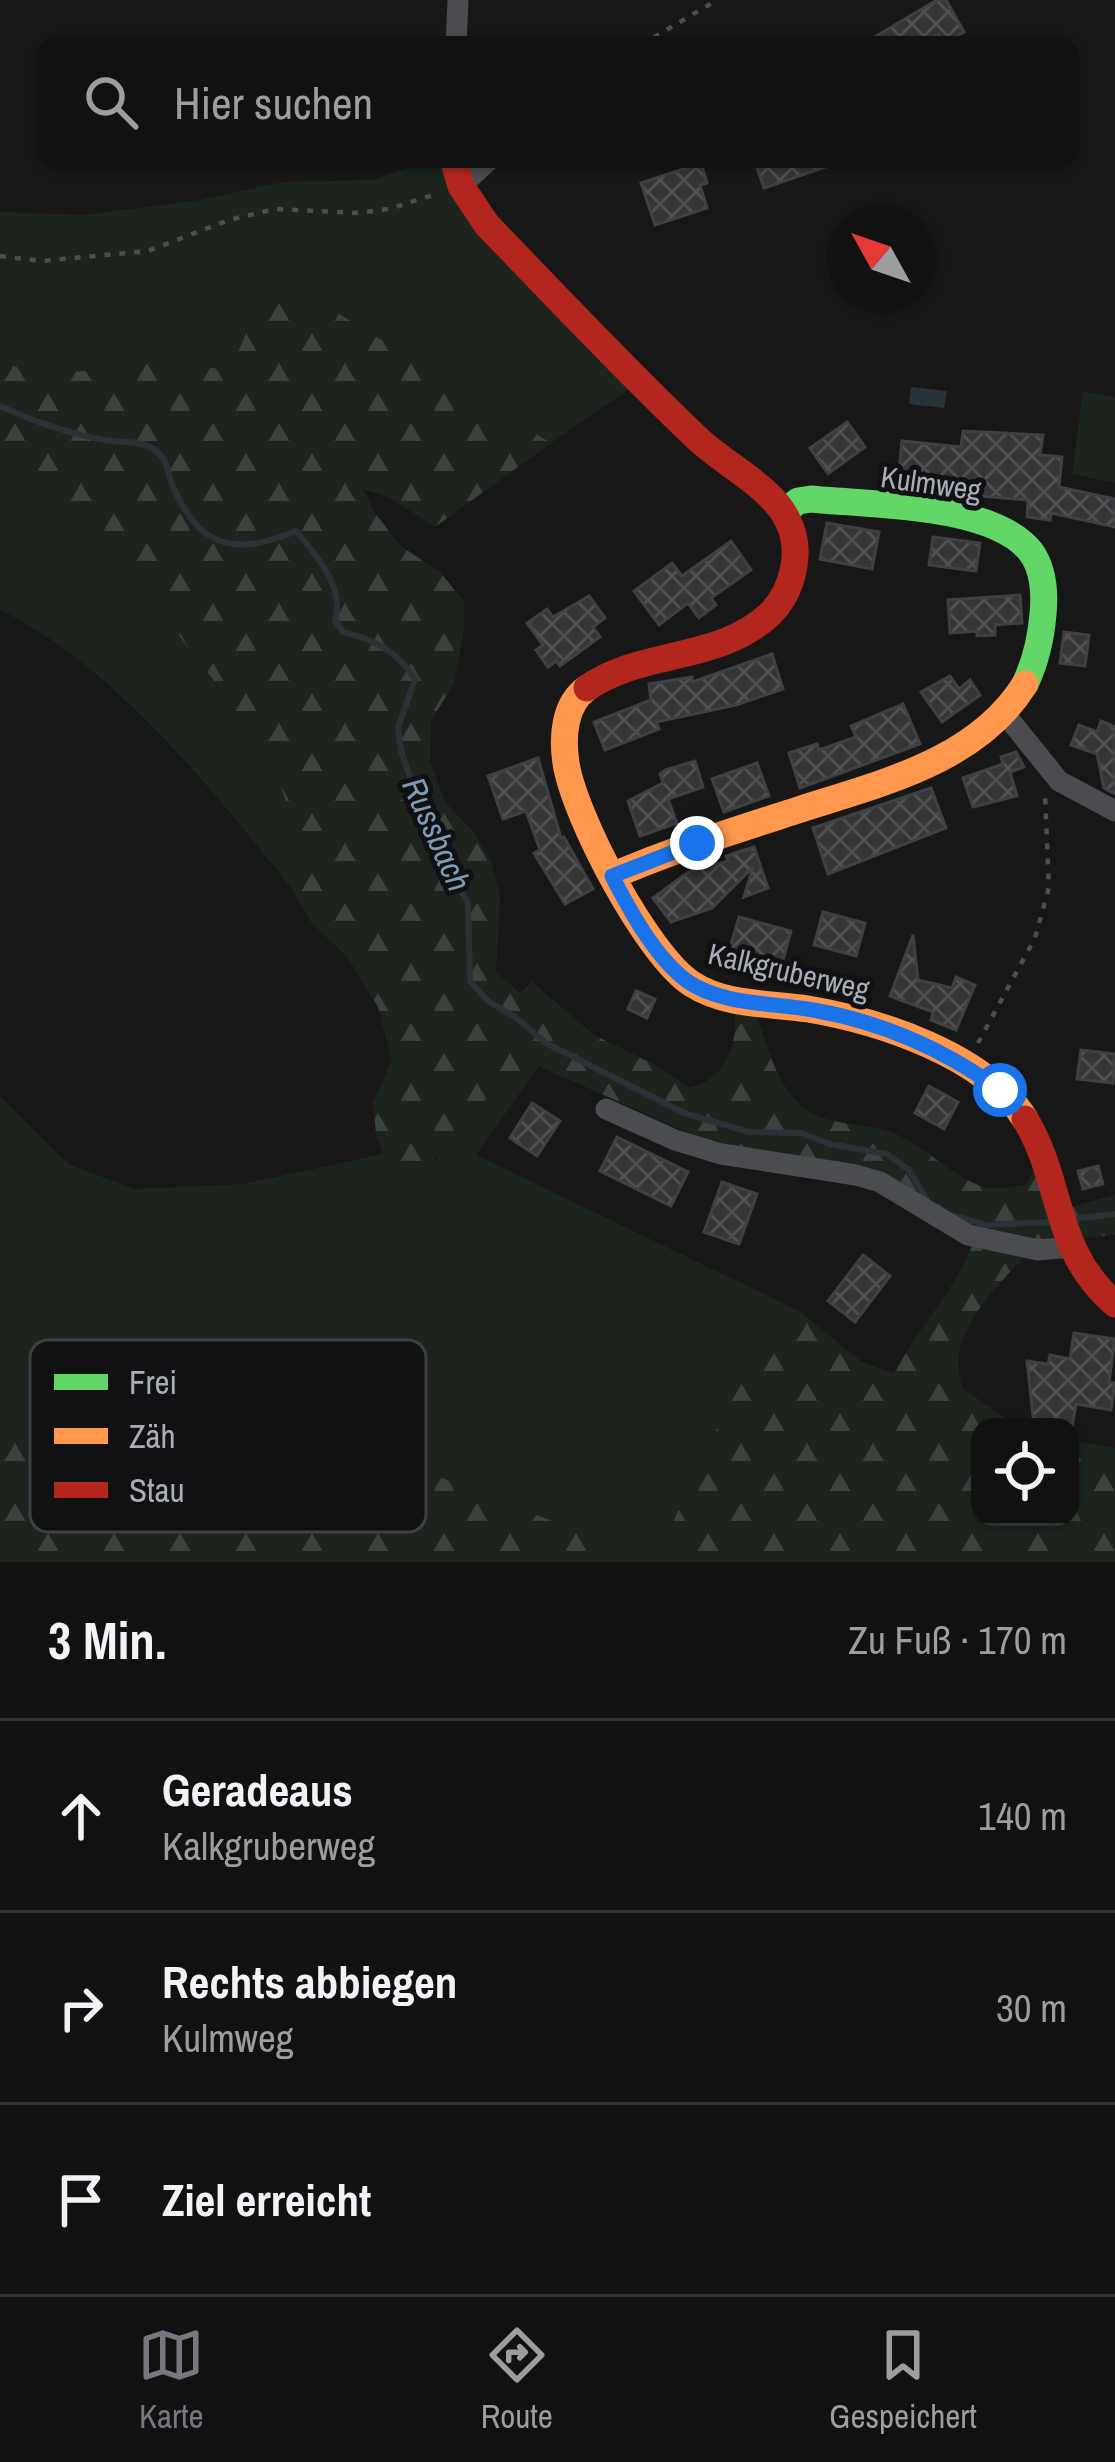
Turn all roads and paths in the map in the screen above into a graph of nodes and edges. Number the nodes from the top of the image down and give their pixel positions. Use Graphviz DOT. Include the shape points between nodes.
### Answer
graph roads {
  1 [pos="458,0"];
  2 [pos="718,0"];
  3 [pos="456,36"];
  4 [pos="656,36"];
  5 [pos="457,172"];
  6 [pos="0,256"];
  7 [pos="784,512"];
  8 [pos="1005,714"];
  9 [pos="1049,772"];
  10 [pos="1115,812"];
  11 [pos="612,876"];
  12 [pos="966,1066"];
  13 [pos="606,1108"];
  14 [pos="1066,1232"];
  15 [pos="1115,1304"];
  1 -- 3 [label="street"];
  2 -- 4 [label="path"];
  5 -- 6 [label="path" via="389,209 261,212 148,251 42,261"];
  5 -- 7 [label="street" via="487,225 719,459"];
  7 -- 8 [label="street, Kulmweg" via="811,499 991,525 1024,543 1043,571 1043,636 1038,663"];
  7 -- 11 [label="street, Kalkgruberweg" via="794,571 759,625 716,647 599,677 566,713 566,765"];
  8 -- 9 [label="street"];
  8 -- 11 [label="street, Kulmweg" via="912,772"];
  9 -- 10 [label="street"];
  9 -- 12 [label="path" via="1049,886 1040,921"];
  11 -- 12 [label="street, Kalkgruberweg" via="641,926 692,985 857,1019"];
  12 -- 14 [label="street, Kalkgruberweg" via="1021,1109"];
  13 -- 14 [label="street" via="721,1154 880,1182 968,1235 1038,1250"];
  14 -- 15 [label="street, Kalkgruberweg" via="1081,1269"];
}
